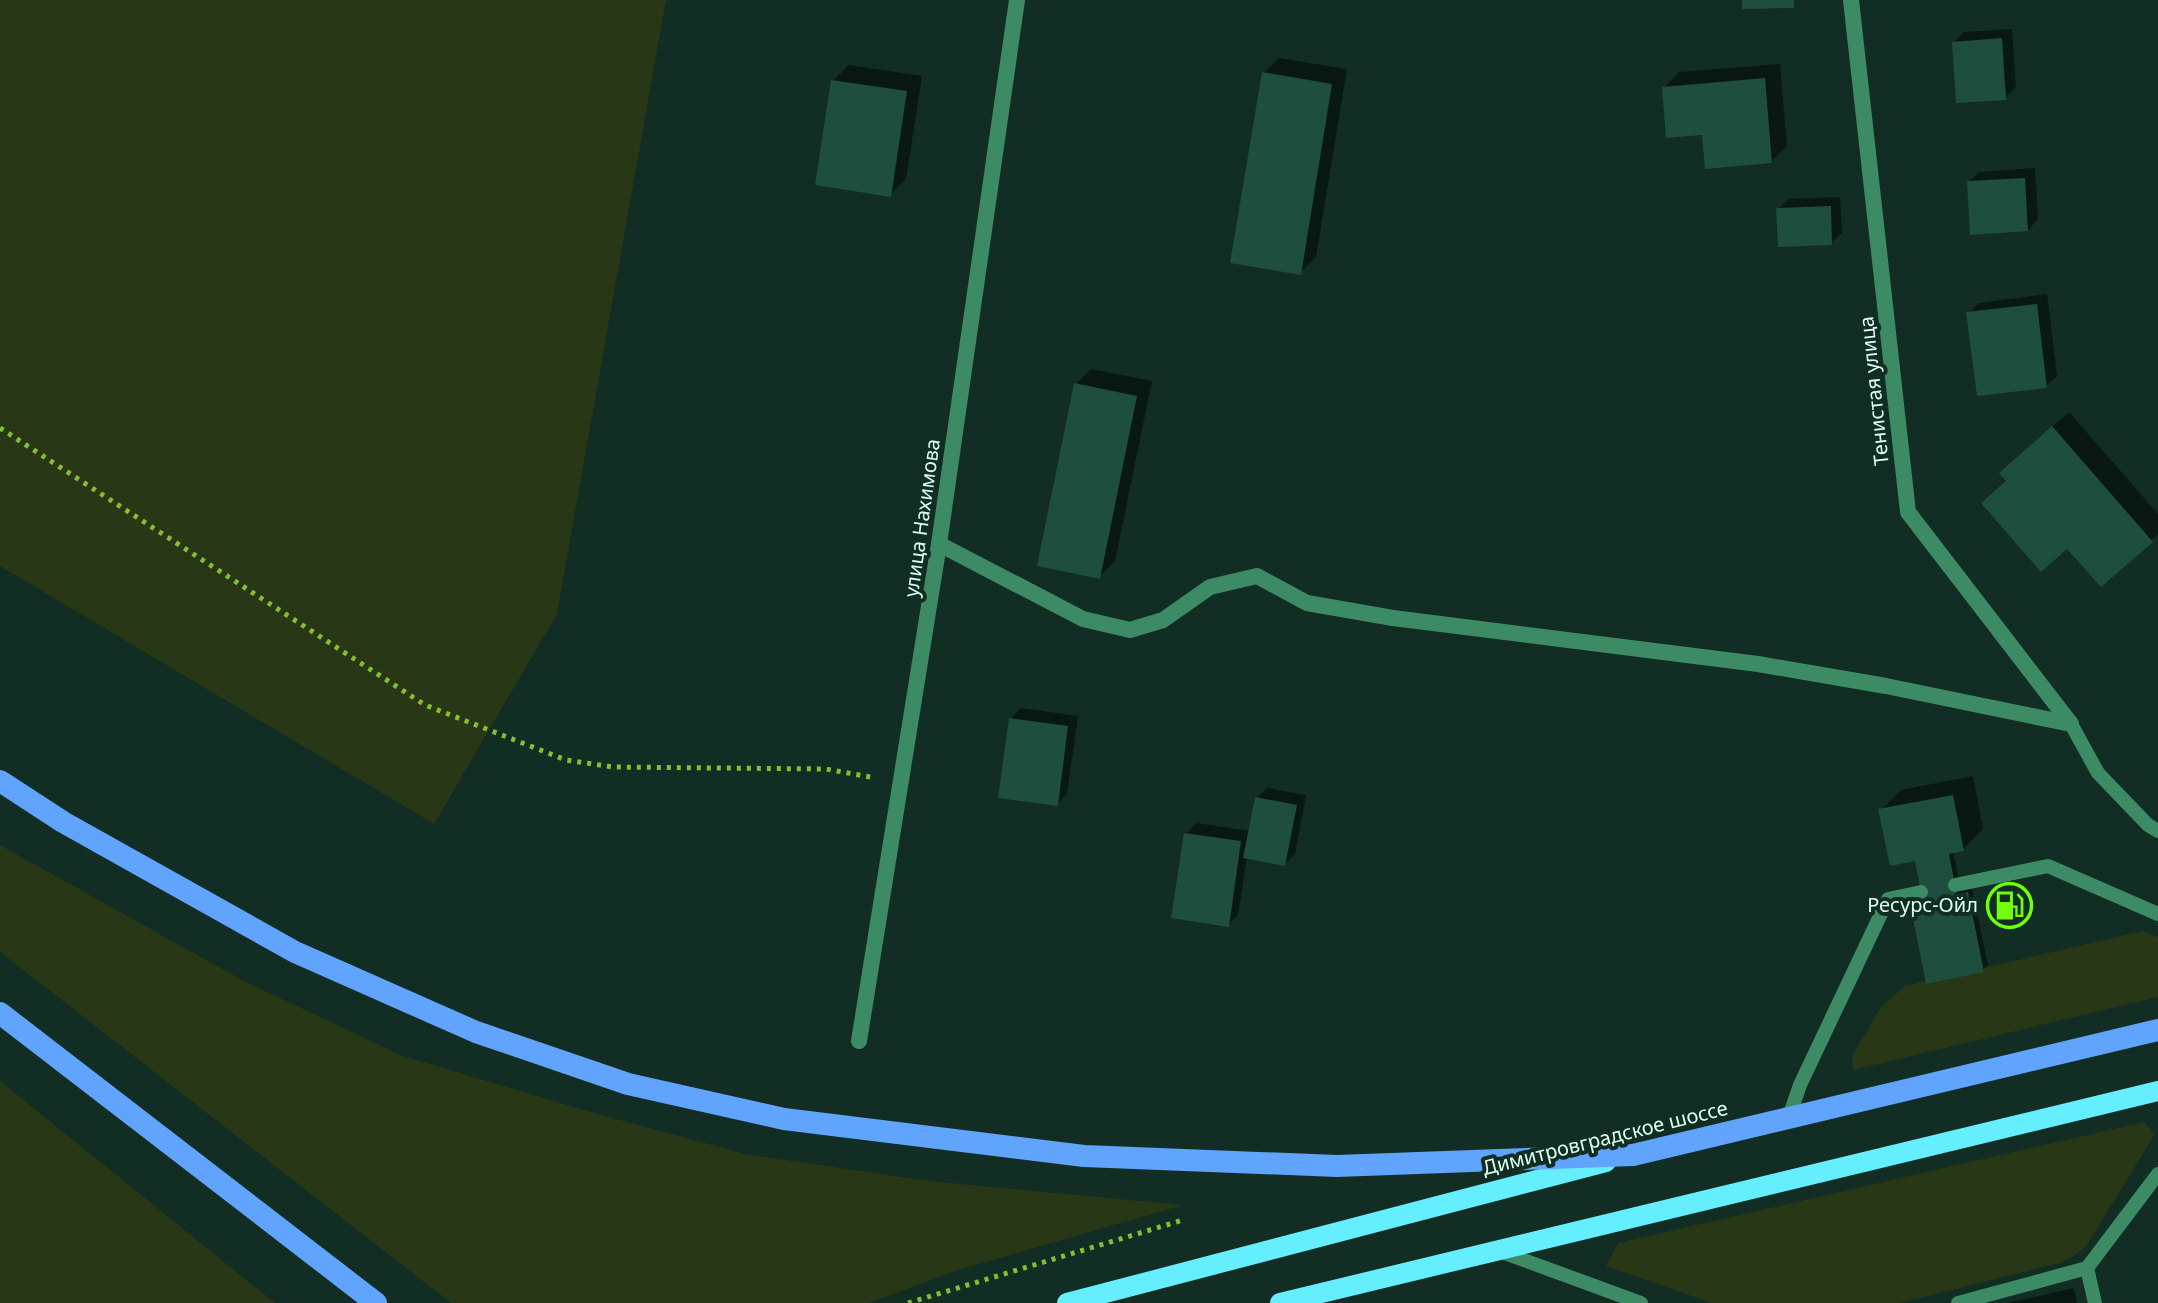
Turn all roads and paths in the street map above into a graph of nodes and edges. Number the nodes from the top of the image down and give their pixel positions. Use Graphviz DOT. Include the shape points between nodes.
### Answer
graph roads {
  1 [pos="1017,0"];
  2 [pos="1851,0"];
  3 [pos="0,428"];
  4 [pos="939,544"];
  5 [pos="2071,724"];
  6 [pos="0,781"];
  7 [pos="901,782"];
  8 [pos="2158,831"];
  9 [pos="1955,885"];
  10 [pos="1921,892"];
  11 [pos="2158,914"];
  12 [pos="0,1013"];
  13 [pos="2158,1030"];
  14 [pos="859,1041"];
  15 [pos="2158,1091"];
  16 [pos="1789,1117"];
  17 [pos="1633,1155"];
  18 [pos="2158,1174"];
  19 [pos="1183,1220"];
  20 [pos="1495,1249"];
  21 [pos="2087,1268"];
  22 [pos="376,1303"];
  23 [pos="908,1303"];
  24 [pos="1067,1303"];
  25 [pos="1280,1303"];
  26 [pos="1641,1303"];
  27 [pos="1958,1303"];
  28 [pos="2095,1303"];
  1 -- 4 [label="street, улица Нахимова"];
  2 -- 5 [label="street, Тенистая улица" via="1908,512"];
  3 -- 7 [label="path" via="425,705 566,760 613,767 826,769"];
  4 -- 5 [label="street" via="1083,619 1130,630 1163,620 1210,587 1257,576 1307,603 1758,664"];
  4 -- 7 [label="street, улица Нахимова"];
  5 -- 8 [label="lane" via="2098,773"];
  6 -- 17 [label="highway" via="63,822 309,958 476,1032 628,1084 784,1119 1084,1156 1337,1166"];
  7 -- 14 [label="street, улица Нахимова"];
  9 -- 11 [label="lane" via="2048,866"];
  10 -- 16 [label="lane" via="1888,899"];
  12 -- 22 [label="highway"];
  13 -- 16 [label="highway, Димитровградское шоссе"];
  15 -- 20 [label="main road"];
  16 -- 17 [label="highway, Димитровградское шоссе"];
  17 -- 24 [label="main road, Димитровградское шоссе"];
  18 -- 21 [label="lane"];
  19 -- 23 [label="path"];
  20 -- 25 [label="main road"];
  20 -- 26 [label="lane"];
  21 -- 27 [label="lane"];
  21 -- 28 [label="lane"];
}
